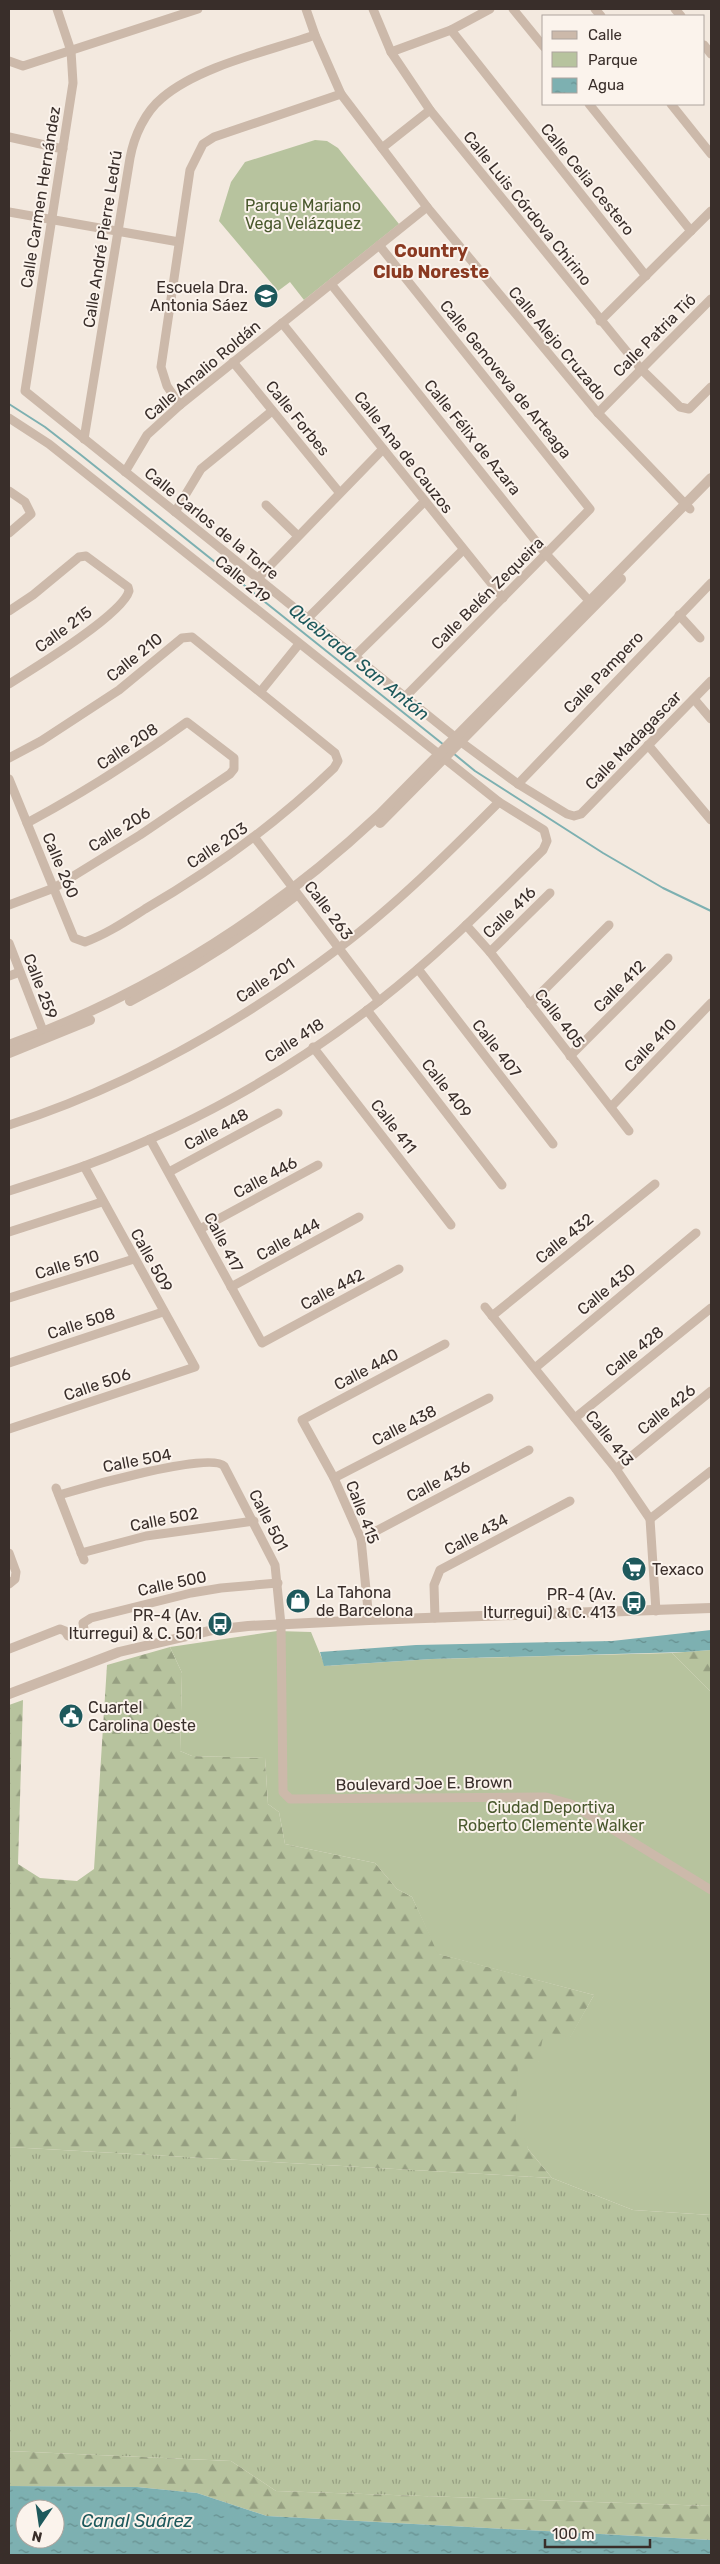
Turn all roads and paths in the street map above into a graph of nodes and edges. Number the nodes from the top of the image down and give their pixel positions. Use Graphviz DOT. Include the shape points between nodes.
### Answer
graph roads {
  1 [pos="57,9"];
  2 [pos="198,9"];
  3 [pos="306,9"];
  4 [pos="373,9"];
  5 [pos="490,9"];
  6 [pos="513,9"];
  7 [pos="450,30"];
  8 [pos="315,35"];
  9 [pos="542,45"];
  10 [pos="71,51"];
  11 [pos="391,52"];
  12 [pos="9,61"];
  13 [pos="341,94"];
  14 [pos="590,105"];
  15 [pos="672,105"];
  16 [pos="430,110"];
  17 [pos="9,137"];
  18 [pos="382,148"];
  19 [pos="63,149"];
  20 [pos="711,154"];
  21 [pos="427,207"];
  22 [pos="711,211"];
  23 [pos="9,212"];
  24 [pos="52,220"];
  25 [pos="118,230"];
  26 [pos="691,230"];
  27 [pos="179,242"];
  28 [pos="380,245"];
  29 [pos="646,276"];
  30 [pos="331,284"];
  31 [pos="711,299"];
  32 [pos="600,321"];
  33 [pos="282,323"];
  34 [pos="233,362"];
  35 [pos="641,370"];
  36 [pos="711,387"];
  37 [pos="26,391"];
  38 [pos="180,405"];
  39 [pos="272,411"];
  40 [pos="598,413"];
  41 [pos="9,418"];
  42 [pos="84,439"];
  43 [pos="383,449"];
  44 [pos="125,472"];
  45 [pos="711,478"];
  46 [pos="711,488"];
  47 [pos="9,491"];
  48 [pos="339,492"];
  49 [pos="424,502"];
  50 [pos="266,505"];
  51 [pos="688,506"];
  52 [pos="590,509"];
  53 [pos="176,512"];
  54 [pos="9,533"];
  55 [pos="297,535"];
  56 [pos="463,550"];
  57 [pos="546,554"];
  58 [pos="257,579"];
  59 [pos="711,583"];
  60 [pos="503,598"];
  61 [pos="592,603"];
  62 [pos="9,611"];
  63 [pos="679,615"];
  64 [pos="307,619"];
  65 [pos="700,638"];
  66 [pos="299,644"];
  67 [pos="354,657"];
  68 [pos="711,681"];
  69 [pos="9,684"];
  70 [pos="261,691"];
  71 [pos="404,697"];
  72 [pos="694,699"];
  73 [pos="711,719"];
  74 [pos="458,740"];
  75 [pos="648,745"];
  76 [pos="441,757"];
  77 [pos="9,758"];
  78 [pos="338,761"];
  79 [pos="235,763"];
  80 [pos="9,779"];
  81 [pos="518,784"];
  82 [pos="498,802"];
  83 [pos="574,816"];
  84 [pos="711,820"];
  85 [pos="27,823"];
  86 [pos="255,838"];
  87 [pos="547,841"];
  88 [pos="54,888"];
  89 [pos="296,891"];
  90 [pos="550,893"];
  91 [pos="9,906"];
  92 [pos="466,925"];
  93 [pos="609,925"];
  94 [pos="100,937"];
  95 [pos="9,943"];
  96 [pos="339,948"];
  97 [pos="490,952"];
  98 [pos="668,958"];
  99 [pos="418,969"];
  100 [pos="20,972"];
  101 [pos="9,976"];
  102 [pos="379,1001"];
  103 [pos="711,1003"];
  104 [pos="530,1004"];
  105 [pos="367,1010"];
  106 [pos="45,1035"];
  107 [pos="9,1045"];
  108 [pos="313,1047"];
  109 [pos="9,1053"];
  110 [pos="570,1056"];
  111 [pos="611,1107"];
  112 [pos="278,1113"];
  113 [pos="9,1125"];
  114 [pos="628,1131"];
  115 [pos="150,1139"];
  116 [pos="553,1144"];
  117 [pos="318,1165"];
  118 [pos="84,1166"];
  119 [pos="169,1172"];
  120 [pos="655,1184"];
  121 [pos="502,1185"];
  122 [pos="9,1191"];
  123 [pos="102,1202"];
  124 [pos="359,1217"];
  125 [pos="451,1225"];
  126 [pos="200,1229"];
  127 [pos="9,1232"];
  128 [pos="696,1233"];
  129 [pos="134,1259"];
  130 [pos="399,1269"];
  131 [pos="231,1287"];
  132 [pos="9,1298"];
  133 [pos="485,1307"];
  134 [pos="711,1308"];
  135 [pos="163,1312"];
  136 [pos="492,1316"];
  137 [pos="278,1334"];
  138 [pos="445,1344"];
  139 [pos="9,1363"];
  140 [pos="195,1366"];
  141 [pos="535,1368"];
  142 [pos="711,1391"];
  143 [pos="489,1398"];
  144 [pos="575,1418"];
  145 [pos="304,1423"];
  146 [pos="9,1429"];
  147 [pos="529,1450"];
  148 [pos="222,1463"];
  149 [pos="616,1469"];
  150 [pos="711,1471"];
  151 [pos="334,1478"];
  152 [pos="570,1501"];
  153 [pos="650,1519"];
  154 [pos="254,1520"];
  155 [pos="361,1539"];
  156 [pos="9,1553"];
  157 [pos="82,1556"];
  158 [pos="12,1582"];
  159 [pos="278,1583"];
  160 [pos="711,1608"];
  161 [pos="656,1611"];
  162 [pos="435,1618"];
  163 [pos="369,1620"];
  164 [pos="281,1624"];
  165 [pos="84,1629"];
  166 [pos="68,1636"];
  167 [pos="9,1648"];
  168 [pos="9,1694"];
  169 [pos="711,1890"];
  1 -- 10 [label="street, Calle Carmen Hernández"];
  2 -- 10 [label="street"];
  3 -- 8 [label="street, Calle Alejo Cruzado"];
  4 -- 11 [label="street, Calle Luis Córdova Chirino"];
  5 -- 7 [label="street"];
  6 -- 9 [label="street"];
  7 -- 11 [label="street"];
  7 -- 29 [label="street, Calle Celia Cestero"];
  8 -- 13 [label="street, Calle Alejo Cruzado"];
  8 -- 25 [label="street, Calle André Pierre Ledrú" via="204,73 162,98 133,142"];
  10 -- 12 [label="street" via="23,66"];
  10 -- 19 [label="street, Calle Carmen Hernández" via="74,83"];
  11 -- 16 [label="street, Calle Luis Córdova Chirino"];
  13 -- 18 [label="street, Calle Alejo Cruzado"];
  13 -- 27 [label="street" via="230,130 203,144 190,170"];
  14 -- 26 [label="street"];
  15 -- 20 [label="street"];
  16 -- 18 [label="street"];
  16 -- 32 [label="street, Calle Luis Córdova Chirino"];
  17 -- 19 [label="street"];
  18 -- 21 [label="street, Calle Alejo Cruzado"];
  19 -- 24 [label="street, Calle Carmen Hernández"];
  21 -- 28 [label="street, Calle Amalio Roldán"];
  21 -- 40 [label="street, Calle Alejo Cruzado"];
  22 -- 26 [label="street"];
  23 -- 24 [label="street"];
  24 -- 25 [label="street"];
  24 -- 37 [label="street, Calle Carmen Hernández"];
  25 -- 27 [label="street"];
  25 -- 42 [label="street, Calle André Pierre Ledrú"];
  26 -- 29 [label="street"];
  27 -- 38 [label="street" via="161,367 167,386"];
  28 -- 30 [label="street, Calle Amalio Roldán"];
  28 -- 52 [label="street, Calle Genoveva de Arteaga"];
  29 -- 32 [label="street"];
  30 -- 33 [label="street, Calle Amalio Roldán"];
  30 -- 57 [label="street, Calle Félix de Azara"];
  31 -- 35 [label="street, Calle Patria Tió"];
  32 -- 35 [label="street, Calle Luis Córdova Chirino"];
  33 -- 34 [label="street, Calle Amalio Roldán"];
  33 -- 43 [label="street, Calle Ana de Cauzos"];
  34 -- 38 [label="street, Calle Amalio Roldán"];
  34 -- 39 [label="street, Calle Forbes"];
  35 -- 36 [label="street, Calle Luis Córdova Chirino" via="683,408 689,409"];
  35 -- 40 [label="street, Calle Patria Tió"];
  37 -- 42 [label="street, Calle Carlos de la Torre"];
  38 -- 44 [label="street, Calle Amalio Roldán" via="147,435"];
  39 -- 48 [label="street, Calle Forbes"];
  39 -- 53 [label="street" via="201,469"];
  40 -- 51 [label="street, Calle Alejo Cruzado"];
  41 -- 66 [label="street, Calle 219" via="49,444"];
  42 -- 44 [label="street, Calle Carlos de la Torre"];
  43 -- 48 [label="street"];
  43 -- 49 [label="street, Calle Ana de Cauzos"];
  44 -- 53 [label="street, Calle Carlos de la Torre"];
  45 -- 51 [label="street"];
  46 -- 51 [label="street"];
  47 -- 54 [label="street" via="30,509 29,518"];
  48 -- 55 [label="street"];
  49 -- 56 [label="street, Calle Ana de Cauzos"];
  49 -- 64 [label="street"];
  50 -- 55 [label="street"];
  51 -- 61 [label="street"];
  52 -- 57 [label="street, Calle Belén Zequeira"];
  53 -- 58 [label="street, Calle Carlos de la Torre"];
  55 -- 58 [label="street"];
  56 -- 60 [label="street, Calle Ana de Cauzos"];
  56 -- 67 [label="street"];
  57 -- 60 [label="street, Calle Belén Zequeira"];
  57 -- 61 [label="street, Calle Félix de Azara"];
  58 -- 64 [label="street, Calle Carlos de la Torre"];
  59 -- 63 [label="street, Calle Pampero"];
  60 -- 71 [label="street, Calle Belén Zequeira"];
  61 -- 74 [label="street"];
  62 -- 69 [label="street, Calle 215" via="79,557 86,556 129,591 124,602 80,638"];
  63 -- 65 [label="street"];
  63 -- 81 [label="street, Calle Pampero"];
  64 -- 67 [label="street, Calle Carlos de la Torre"];
  66 -- 70 [label="street"];
  66 -- 76 [label="street, Calle 219"];
  67 -- 71 [label="street, Calle Carlos de la Torre"];
  68 -- 72 [label="street, Calle Madagascar"];
  70 -- 77 [label="street, Calle 210" via="192,637 182,638 119,690"];
  70 -- 78 [label="street, Calle 210" via="335,753"];
  71 -- 74 [label="street, Calle Carlos de la Torre"];
  72 -- 73 [label="street"];
  72 -- 75 [label="street, Calle Madagascar"];
  74 -- 76 [label="street"];
  74 -- 81 [label="street, Calle Carlos de la Torre"];
  75 -- 83 [label="street, Calle Madagascar" via="581,814"];
  75 -- 84 [label="street"];
  76 -- 82 [label="street, Calle 219"];
  76 -- 89 [label="street" via="350,851"];
  78 -- 86 [label="street, Calle 203" via="297,804"];
  79 -- 85 [label="street, Calle 208" via="232,755 187,722 133,762"];
  79 -- 88 [label="street, Calle 206" via="230,774"];
  80 -- 85 [label="street, Calle 260"];
  81 -- 83 [label="street, Calle Carlos de la Torre"];
  82 -- 87 [label="street, Calle 219" via="544,830"];
  82 -- 96 [label="street, Calle 201"];
  85 -- 88 [label="street, Calle 260"];
  86 -- 89 [label="street, Calle 263"];
  86 -- 94 [label="street, Calle 203"];
  87 -- 92 [label="street, Calle 418" via="543,850"];
  88 -- 91 [label="street, Calle 206"];
  88 -- 94 [label="street, Calle 260" via="74,938 85,942"];
  89 -- 96 [label="street, Calle 263"];
  89 -- 106 [label="street" via="232,942 169,981 120,1006"];
  90 -- 97 [label="street, Calle 416"];
  92 -- 97 [label="street, Calle 405"];
  92 -- 99 [label="street, Calle 418"];
  93 -- 104 [label="street"];
  95 -- 100 [label="street, Calle 259"];
  96 -- 102 [label="street, Calle 263"];
  96 -- 113 [label="street, Calle 201" via="207,1035 104,1088"];
  97 -- 104 [label="street, Calle 405"];
  98 -- 110 [label="street, Calle 412"];
  99 -- 102 [label="street, Calle 418"];
  99 -- 116 [label="street, Calle 407"];
  100 -- 101 [label="street"];
  100 -- 106 [label="street, Calle 259"];
  102 -- 105 [label="street, Calle 418"];
  103 -- 111 [label="street, Calle 410"];
  104 -- 110 [label="street, Calle 405"];
  105 -- 108 [label="street, Calle 418"];
  105 -- 121 [label="street, Calle 409"];
  106 -- 107 [label="street"];
  106 -- 109 [label="street"];
  108 -- 115 [label="street, Calle 418" via="237,1095"];
  108 -- 125 [label="street, Calle 411"];
  110 -- 111 [label="street, Calle 405"];
  111 -- 114 [label="street, Calle 405"];
  112 -- 119 [label="street, Calle 448"];
  115 -- 118 [label="street, Calle 418"];
  115 -- 119 [label="street, Calle 417"];
  117 -- 126 [label="street, Calle 446"];
  118 -- 122 [label="street, Calle 418"];
  118 -- 123 [label="street, Calle 509"];
  119 -- 126 [label="street, Calle 417"];
  120 -- 136 [label="street, Calle 432"];
  123 -- 127 [label="street"];
  123 -- 129 [label="street, Calle 509"];
  124 -- 131 [label="street, Calle 444"];
  126 -- 131 [label="street, Calle 417"];
  128 -- 141 [label="street, Calle 430"];
  129 -- 132 [label="street, Calle 510"];
  129 -- 135 [label="street, Calle 509"];
  130 -- 137 [label="street, Calle 442"];
  131 -- 137 [label="street, Calle 417" via="262,1343"];
  133 -- 136 [label="street, Calle 413"];
  134 -- 144 [label="street, Calle 428"];
  135 -- 139 [label="street, Calle 508"];
  135 -- 140 [label="street, Calle 509"];
  136 -- 141 [label="street, Calle 413"];
  138 -- 145 [label="street, Calle 440" via="302,1420"];
  140 -- 146 [label="street, Calle 506"];
  141 -- 144 [label="street, Calle 413"];
  142 -- 149 [label="street, Calle 426"];
  143 -- 151 [label="street, Calle 438"];
  144 -- 149 [label="street, Calle 413"];
  145 -- 151 [label="street, Calle 415"];
  147 -- 155 [label="street, Calle 436"];
  148 -- 154 [label="street, Calle 501"];
  148 -- 157 [label="street, Calle 504" via="214,1461 156,1470 57,1492"];
  149 -- 153 [label="street, Calle 413"];
  150 -- 153 [label="street"];
  151 -- 155 [label="street, Calle 415"];
  152 -- 162 [label="street, Calle 434" via="440,1570 434,1585"];
  153 -- 161 [label="street"];
  154 -- 157 [label="street, Calle 502" via="146,1536"];
  154 -- 159 [label="street, Calle 501" via="275,1565"];
  155 -- 163 [label="street, Calle 415"];
  156 -- 158 [label="street" via="16,1572"];
  159 -- 164 [label="street, Calle 501"];
  159 -- 165 [label="street, Calle 500" via="221,1588 166,1598 91,1618 83,1623"];
  160 -- 161 [label="street"];
  161 -- 162 [label="street"];
  162 -- 163 [label="street"];
  163 -- 164 [label="street"];
  164 -- 168 [label="street" via="213,1630 166,1639 119,1652"];
  164 -- 169 [label="street, Boulevard Joe E. Brown" via="284,1792 290,1799 546,1797 571,1804"];
  166 -- 167 [label="street" via="60,1629"];
}
